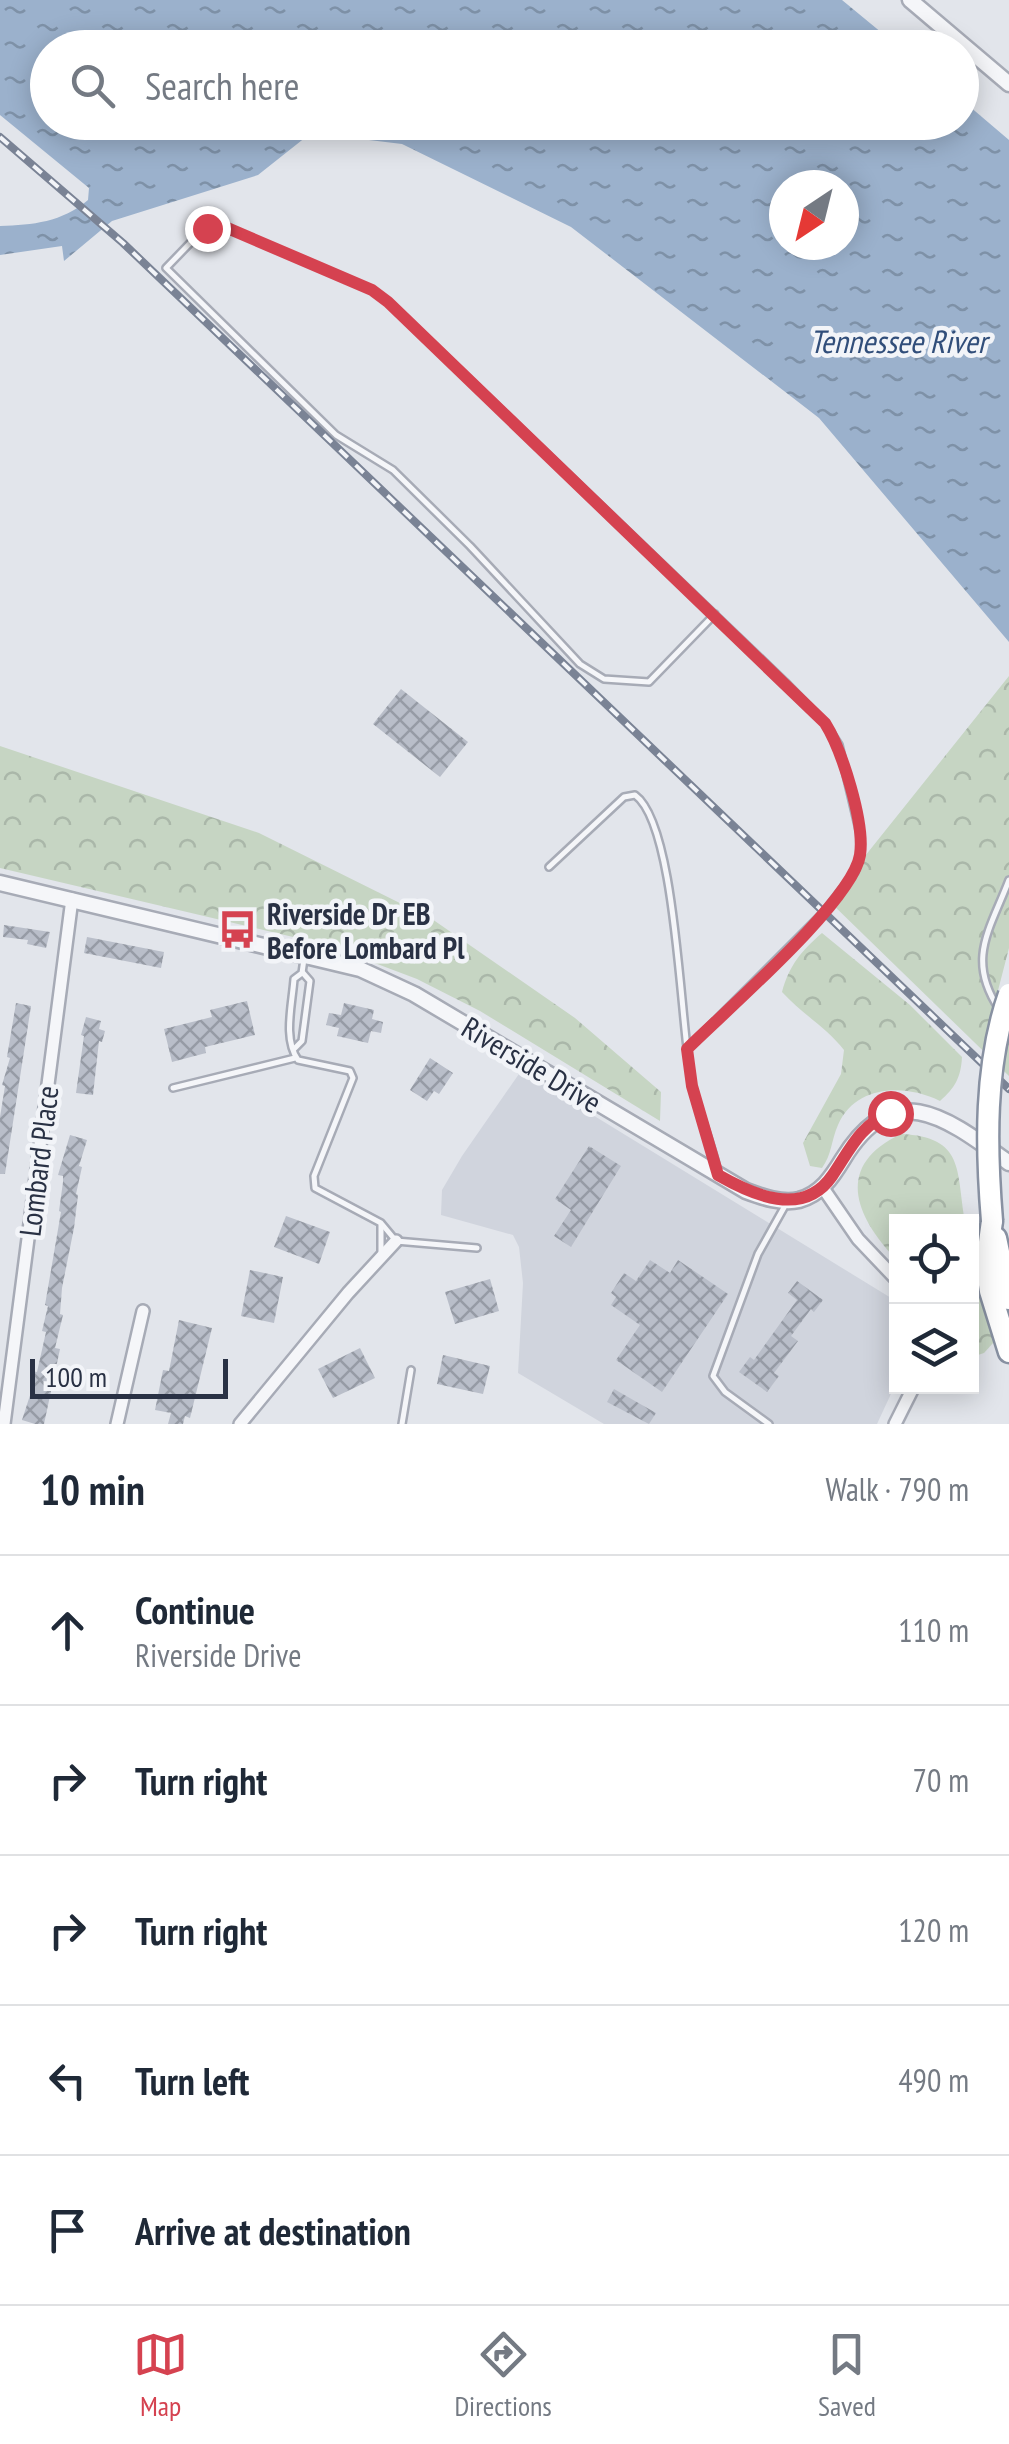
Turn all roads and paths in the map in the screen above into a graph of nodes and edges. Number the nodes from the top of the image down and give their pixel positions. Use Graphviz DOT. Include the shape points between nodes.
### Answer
graph roads {
  1 [pos="910,0"];
  2 [pos="945,30"];
  3 [pos="979,59"];
  4 [pos="1009,84"];
  5 [pos="714,614"];
  6 [pos="549,867"];
  7 [pos="1009,880"];
  8 [pos="0,883"];
  9 [pos="72,899"];
  10 [pos="304,956"];
  11 [pos="302,972"];
  12 [pos="1009,994"];
  13 [pos="1009,1024"];
  14 [pos="294,1049"];
  15 [pos="687,1049"];
  16 [pos="295,1058"];
  17 [pos="173,1088"];
  18 [pos="1009,1163"];
  19 [pos="718,1175"];
  20 [pos="823,1188"];
  21 [pos="789,1200"];
  22 [pos="992,1221"];
  23 [pos="381,1223"];
  24 [pos="396,1240"];
  25 [pos="477,1248"];
  26 [pos="381,1257"];
  27 [pos="889,1272"];
  28 [pos="1009,1299"];
  29 [pos="143,1311"];
  30 [pos="1009,1352"];
  31 [pos="411,1370"];
  32 [pos="910,1394"];
  33 [pos="4,1424"];
  34 [pos="117,1424"];
  35 [pos="240,1424"];
  36 [pos="402,1424"];
  37 [pos="769,1424"];
  38 [pos="894,1424"];
  1 -- 2 [label="street"];
  3 -- 4 [label="street"];
  5 -- 5 [label="lane" via="372,290 218,224 166,268 336,436 393,470 580,664 604,679 649,682"];
  5 -- 15 [label="lane" via="825,723 839,745 860,855 824,912"];
  6 -- 15 [label="lane" via="624,797 642,800 660,839"];
  7 -- 13 [label="lane" via="980,968"];
  8 -- 9 [label="street, Riverside Drive"];
  9 -- 10 [label="street, Riverside Drive"];
  9 -- 33 [label="street, Lombard Place"];
  10 -- 11 [label="lane"];
  10 -- 19 [label="street, Riverside Drive" via="360,969 414,994"];
  11 -- 14 [label="lane" via="294,979 288,1040"];
  11 -- 14 [label="lane" via="310,981 302,1041"];
  12 -- 22 [label="highway, bridge" via="988,1098"];
  14 -- 16 [label="lane"];
  15 -- 19 [label="lane"];
  16 -- 17 [label="lane"];
  16 -- 23 [label="lane" via="352,1074 315,1188"];
  18 -- 20 [label="street" via="940,1120 902,1111 864,1127"];
  19 -- 21 [label="street, Riverside Drive" via="771,1200"];
  20 -- 21 [label="street"];
  20 -- 27 [label="street"];
  21 -- 37 [label="lane" via="758,1254 713,1376"];
  22 -- 28 [label="highway"];
  22 -- 30 [label="highway" via="986,1264"];
  23 -- 24 [label="lane"];
  23 -- 26 [label="lane"];
  24 -- 25 [label="lane"];
  24 -- 26 [label="street"];
  26 -- 35 [label="street"];
  29 -- 34 [label="street"];
  31 -- 36 [label="lane"];
  32 -- 38 [label="street"];
}
